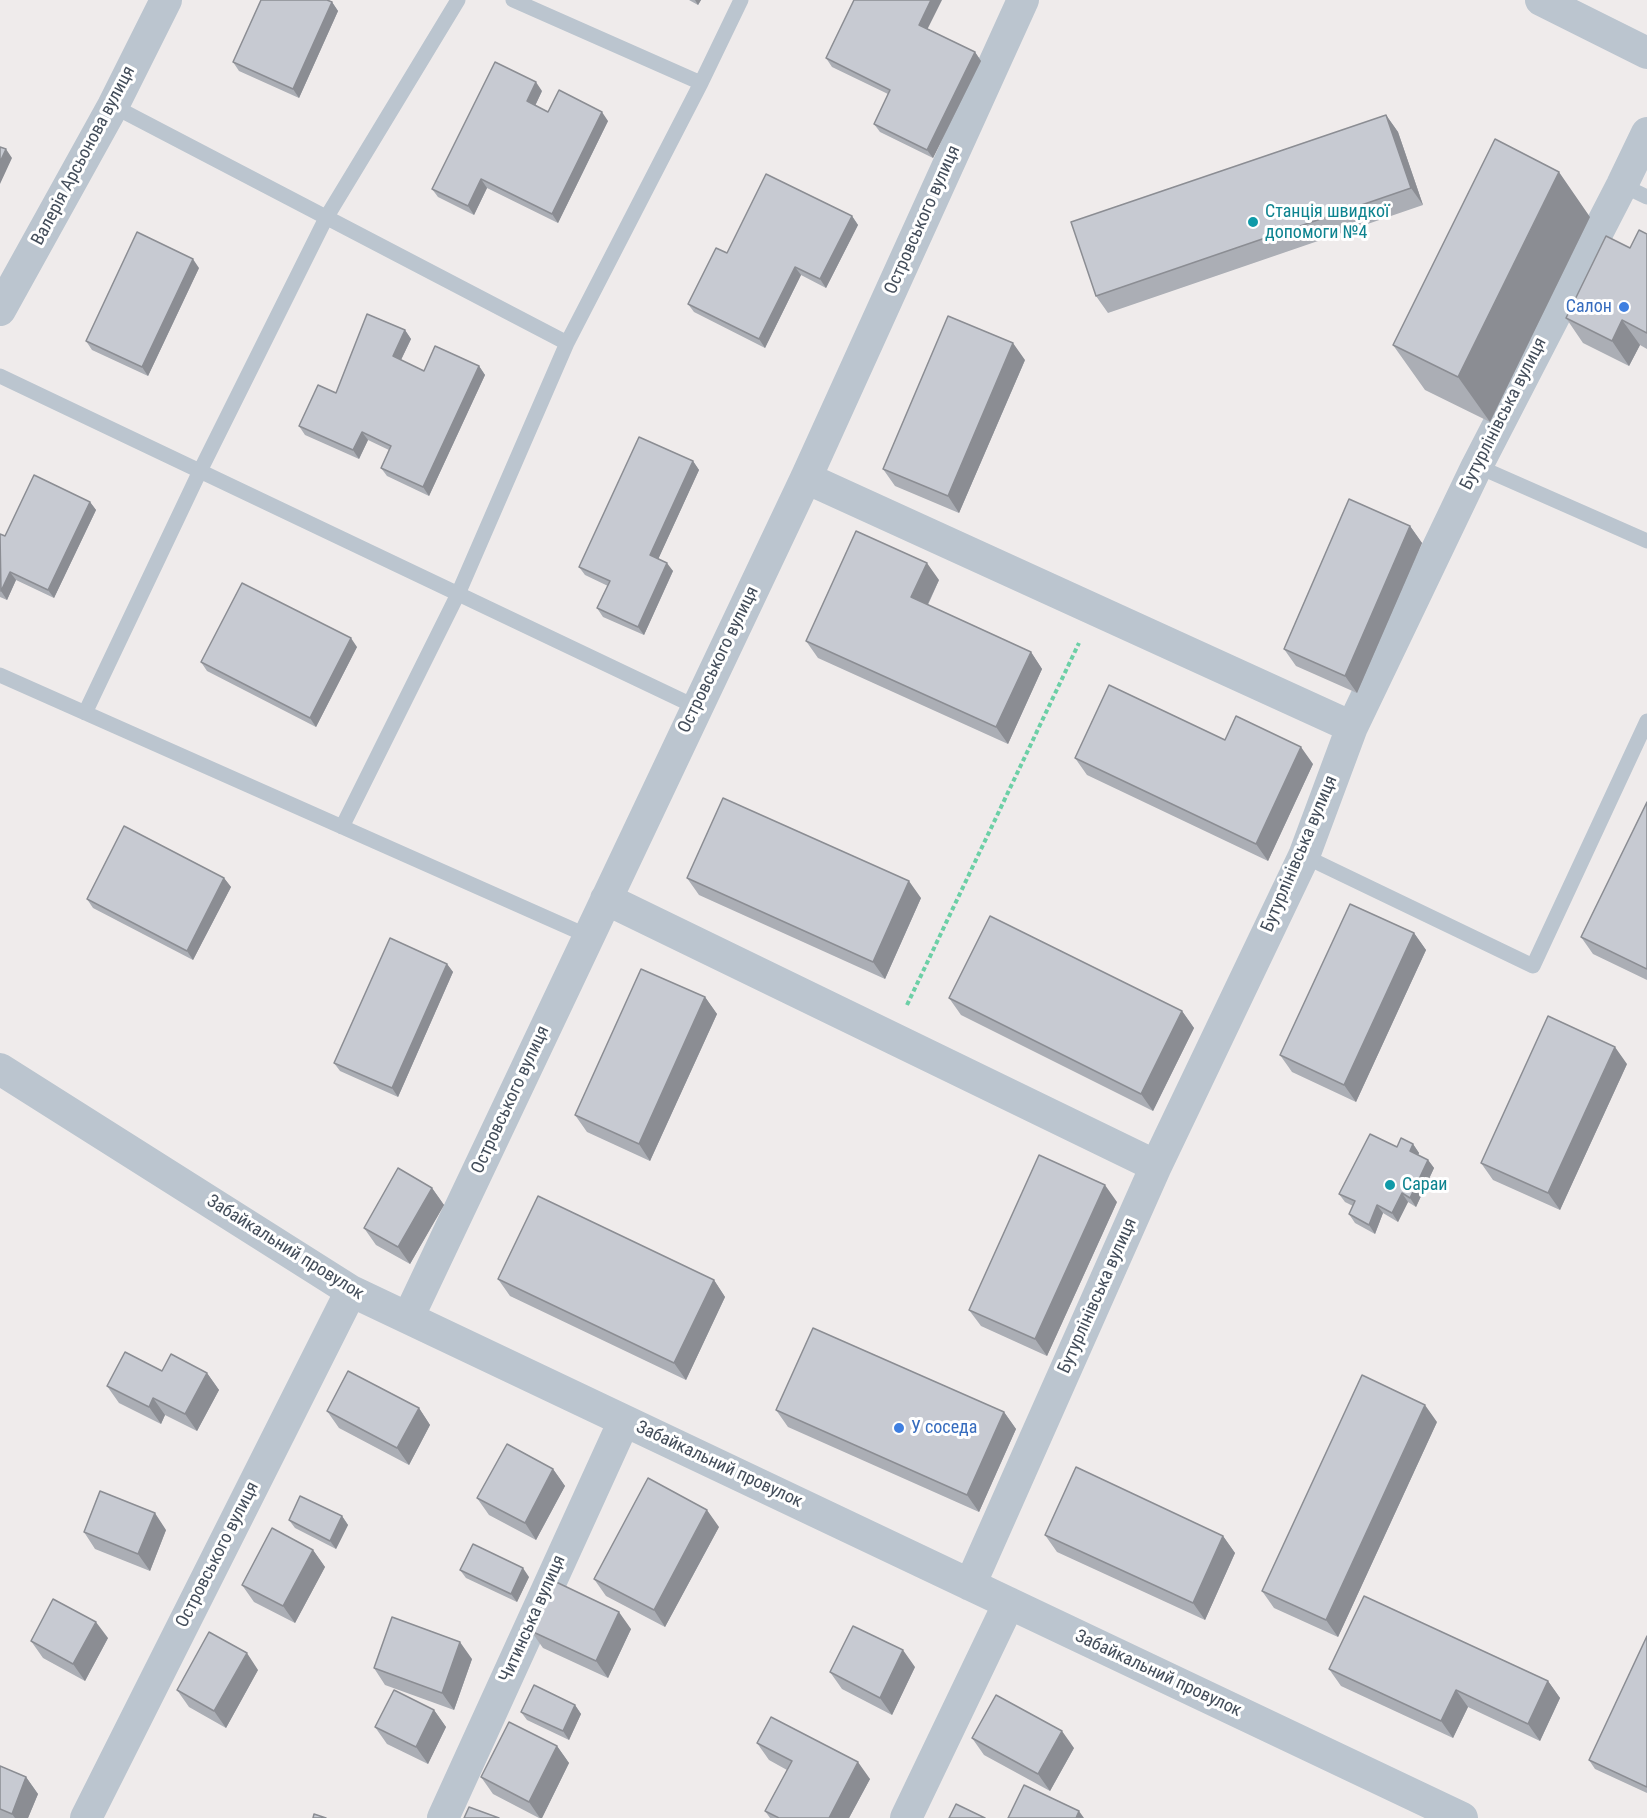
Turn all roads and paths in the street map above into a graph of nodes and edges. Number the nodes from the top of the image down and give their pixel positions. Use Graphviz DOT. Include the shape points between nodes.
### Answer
graph roads {
  1 [pos="166,0"];
  2 [pos="458,0"];
  3 [pos="513,0"];
  4 [pos="741,0"];
  5 [pos="1023,0"];
  6 [pos="1541,0"];
  7 [pos="1647,52"];
  8 [pos="701,83"];
  9 [pos="113,106"];
  10 [pos="1647,133"];
  11 [pos="1635,191"];
  12 [pos="326,218"];
  13 [pos="0,310"];
  14 [pos="567,343"];
  15 [pos="0,376"];
  16 [pos="1477,466"];
  17 [pos="200,471"];
  18 [pos="806,478"];
  19 [pos="1647,541"];
  20 [pos="458,594"];
  21 [pos="1095,610"];
  22 [pos="0,675"];
  23 [pos="696,707"];
  24 [pos="85,713"];
  25 [pos="1647,721"];
  26 [pos="1352,727"];
  27 [pos="342,827"];
  28 [pos="1304,856"];
  29 [pos="606,899"];
  30 [pos="588,936"];
  31 [pos="892,1038"];
  32 [pos="0,1069"];
  33 [pos="1156,1166"];
  34 [pos="351,1291"];
  35 [pos="408,1318"];
  36 [pos="624,1420"];
  37 [pos="970,1585"];
  38 [pos="1009,1603"];
  39 [pos="86,1818"];
  40 [pos="443,1818"];
  41 [pos="906,1818"];
  42 [pos="1462,1818"];
  1 -- 9 [label="street, Валерія Арсьонова вулиця"];
  2 -- 12 [label="lane"];
  3 -- 8 [label="lane"];
  4 -- 8 [label="lane"];
  5 -- 18 [label="street, Островського вулиця"];
  6 -- 7 [label="street"];
  8 -- 14 [label="lane"];
  9 -- 12 [label="lane"];
  9 -- 13 [label="street, Валерія Арсьонова вулиця"];
  10 -- 11 [label="street, Бутурлінівська вулиця"];
  11 -- 16 [label="street, Бутурлінівська вулиця"];
  12 -- 14 [label="lane"];
  12 -- 17 [label="lane"];
  14 -- 20 [label="lane"];
  15 -- 17 [label="lane"];
  16 -- 19 [label="lane"];
  16 -- 26 [label="street, Бутурлінівська вулиця"];
  17 -- 20 [label="lane"];
  17 -- 24 [label="lane"];
  18 -- 21 [label="street"];
  18 -- 23 [label="street, Островського вулиця"];
  20 -- 23 [label="lane"];
  20 -- 27 [label="lane"];
  21 -- 26 [label="street"];
  21 -- 31 [label="path"];
  22 -- 24 [label="lane"];
  23 -- 29 [label="street, Островського вулиця"];
  24 -- 27 [label="lane"];
  25 -- 28 [label="lane" via="1533,966"];
  26 -- 28 [label="street, Бутурлінівська вулиця"];
  27 -- 30 [label="lane"];
  28 -- 33 [label="street, Бутурлінівська вулиця"];
  29 -- 30 [label="street, Островського вулиця"];
  29 -- 31 [label="street"];
  30 -- 35 [label="street, Островського вулиця"];
  31 -- 33 [label="street"];
  32 -- 34 [label="street, Забайкальний провулок"];
  33 -- 37 [label="street, Бутурлінівська вулиця"];
  34 -- 35 [label="street, Забайкальний провулок"];
  34 -- 39 [label="street, Островського вулиця"];
  35 -- 36 [label="street, Забайкальний провулок"];
  36 -- 37 [label="street, Забайкальний провулок"];
  36 -- 40 [label="street, Читинська вулиця"];
  37 -- 38 [label="street, Забайкальний провулок"];
  38 -- 41 [label="street"];
  38 -- 42 [label="street, Забайкальний провулок"];
}
